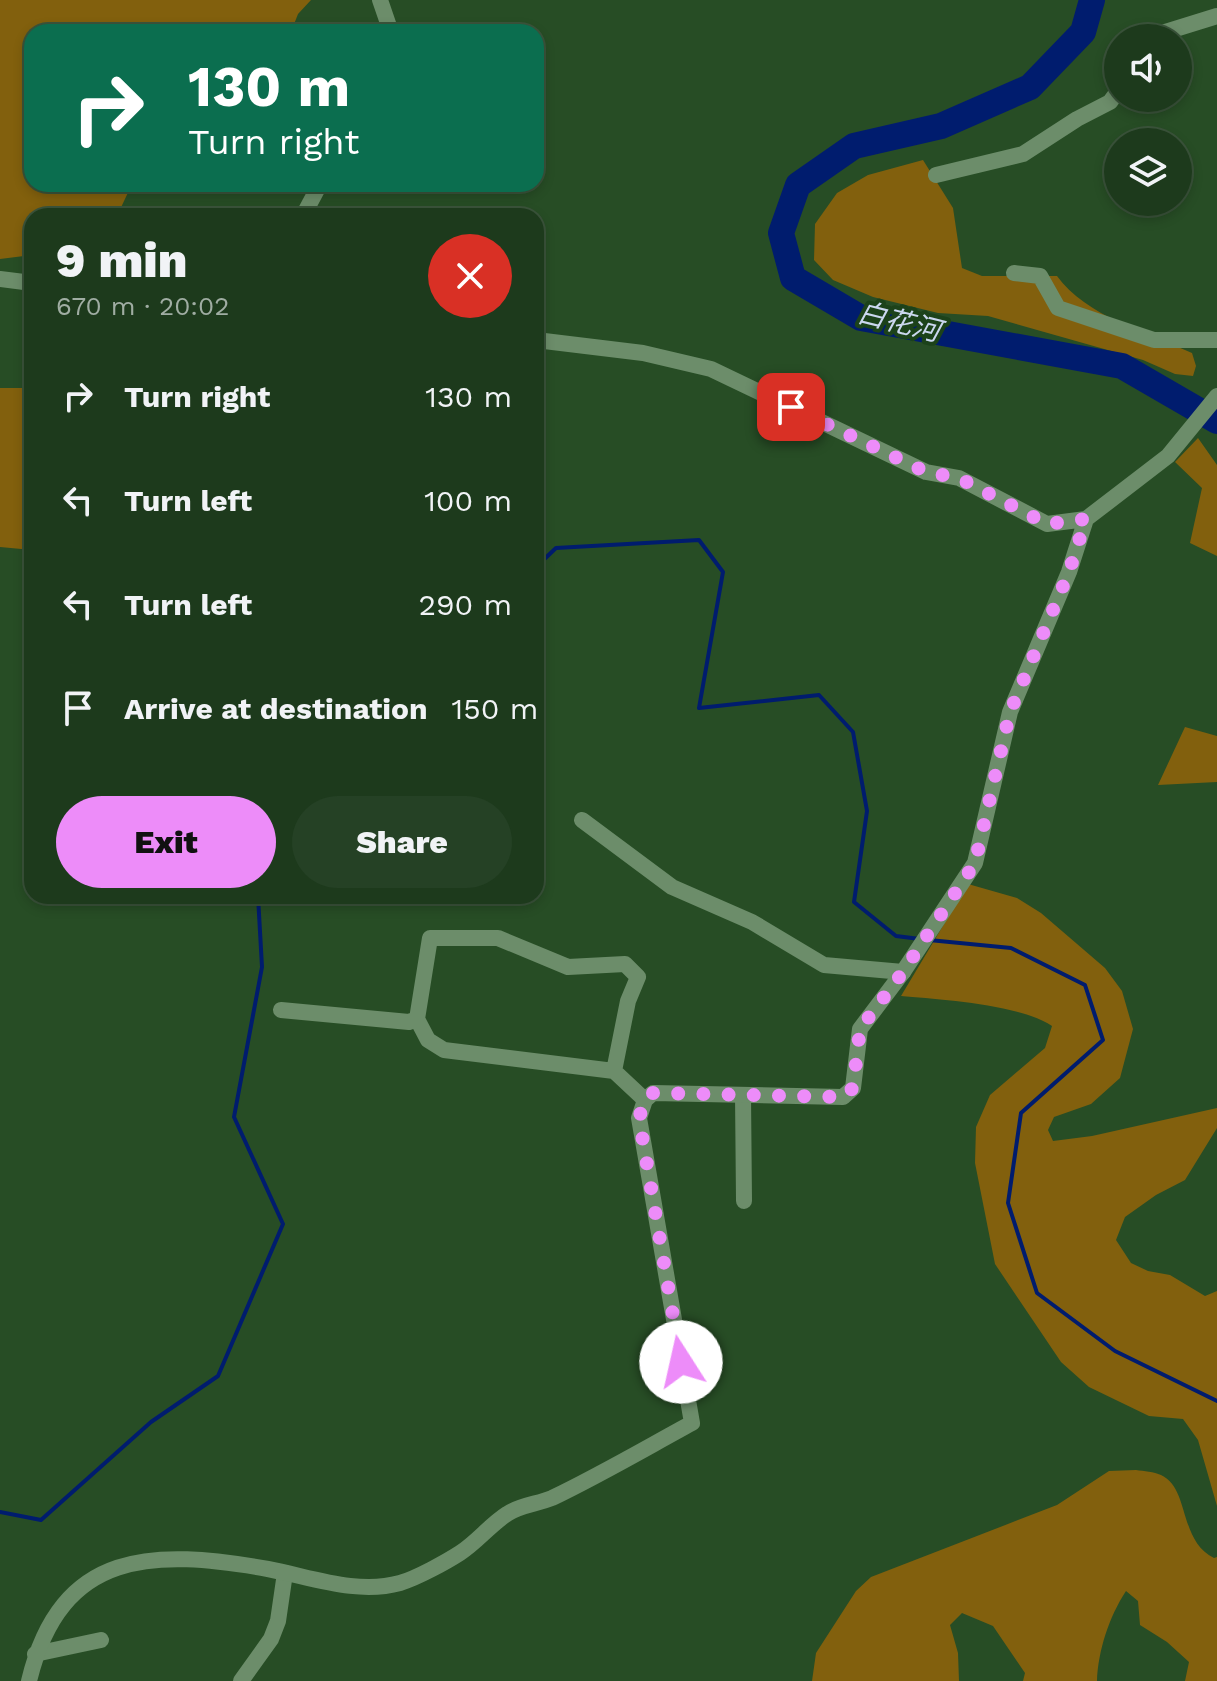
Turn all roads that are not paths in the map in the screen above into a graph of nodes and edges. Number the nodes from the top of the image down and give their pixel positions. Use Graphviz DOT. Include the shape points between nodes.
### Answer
graph roads {
  1 [pos="380,0"];
  2 [pos="1217,16"];
  3 [pos="388,24"];
  4 [pos="1191,24"];
  5 [pos="1104,105"];
  6 [pos="936,175"];
  7 [pos="1014,273"];
  8 [pos="0,279"];
  9 [pos="24,282"];
  10 [pos="1217,340"];
  11 [pos="544,341"];
  12 [pos="1217,396"];
  13 [pos="1086,519"];
  14 [pos="582,820"];
  15 [pos="903,972"];
  16 [pos="281,1010"];
  17 [pos="417,1019"];
  18 [pos="614,1071"];
  19 [pos="743,1095"];
  20 [pos="645,1100"];
  21 [pos="744,1201"];
  22 [pos="285,1573"];
  23 [pos="101,1640"];
  24 [pos="35,1654"];
  25 [pos="29,1681"];
  26 [pos="241,1681"];
  1 -- 3 [label="street"];
  2 -- 4 [label="street"];
  5 -- 6 [label="street" via="1023,154"];
  7 -- 10 [label="street" via="1040,276 1058,308 1086,318 1154,340"];
  8 -- 9 [label="street"];
  11 -- 13 [label="street" via="643,353 711,369 926,472 959,478 1047,524"];
  12 -- 13 [label="street" via="1168,456"];
  13 -- 15 [label="street" via="1010,712 975,863"];
  14 -- 15 [label="street" via="672,887 752,922 824,965"];
  15 -- 19 [label="street" via="860,1029 853,1088 843,1097"];
  16 -- 17 [label="street"];
  17 -- 18 [label="street" via="428,1040 444,1050"];
  17 -- 18 [label="street" via="430,938 498,938 568,967 625,964 638,977"];
  18 -- 20 [label="street"];
  19 -- 20 [label="street" via="653,1093"];
  19 -- 21 [label="street"];
  20 -- 22 [label="street" via="639,1118 692,1423 550,1499 508,1512 461,1552 401,1583 356,1587"];
  22 -- 24 [label="street" via="173,1558 122,1564 73,1593"];
  22 -- 26 [label="street" via="271,1639"];
  23 -- 24 [label="street"];
  24 -- 25 [label="street"];
}
